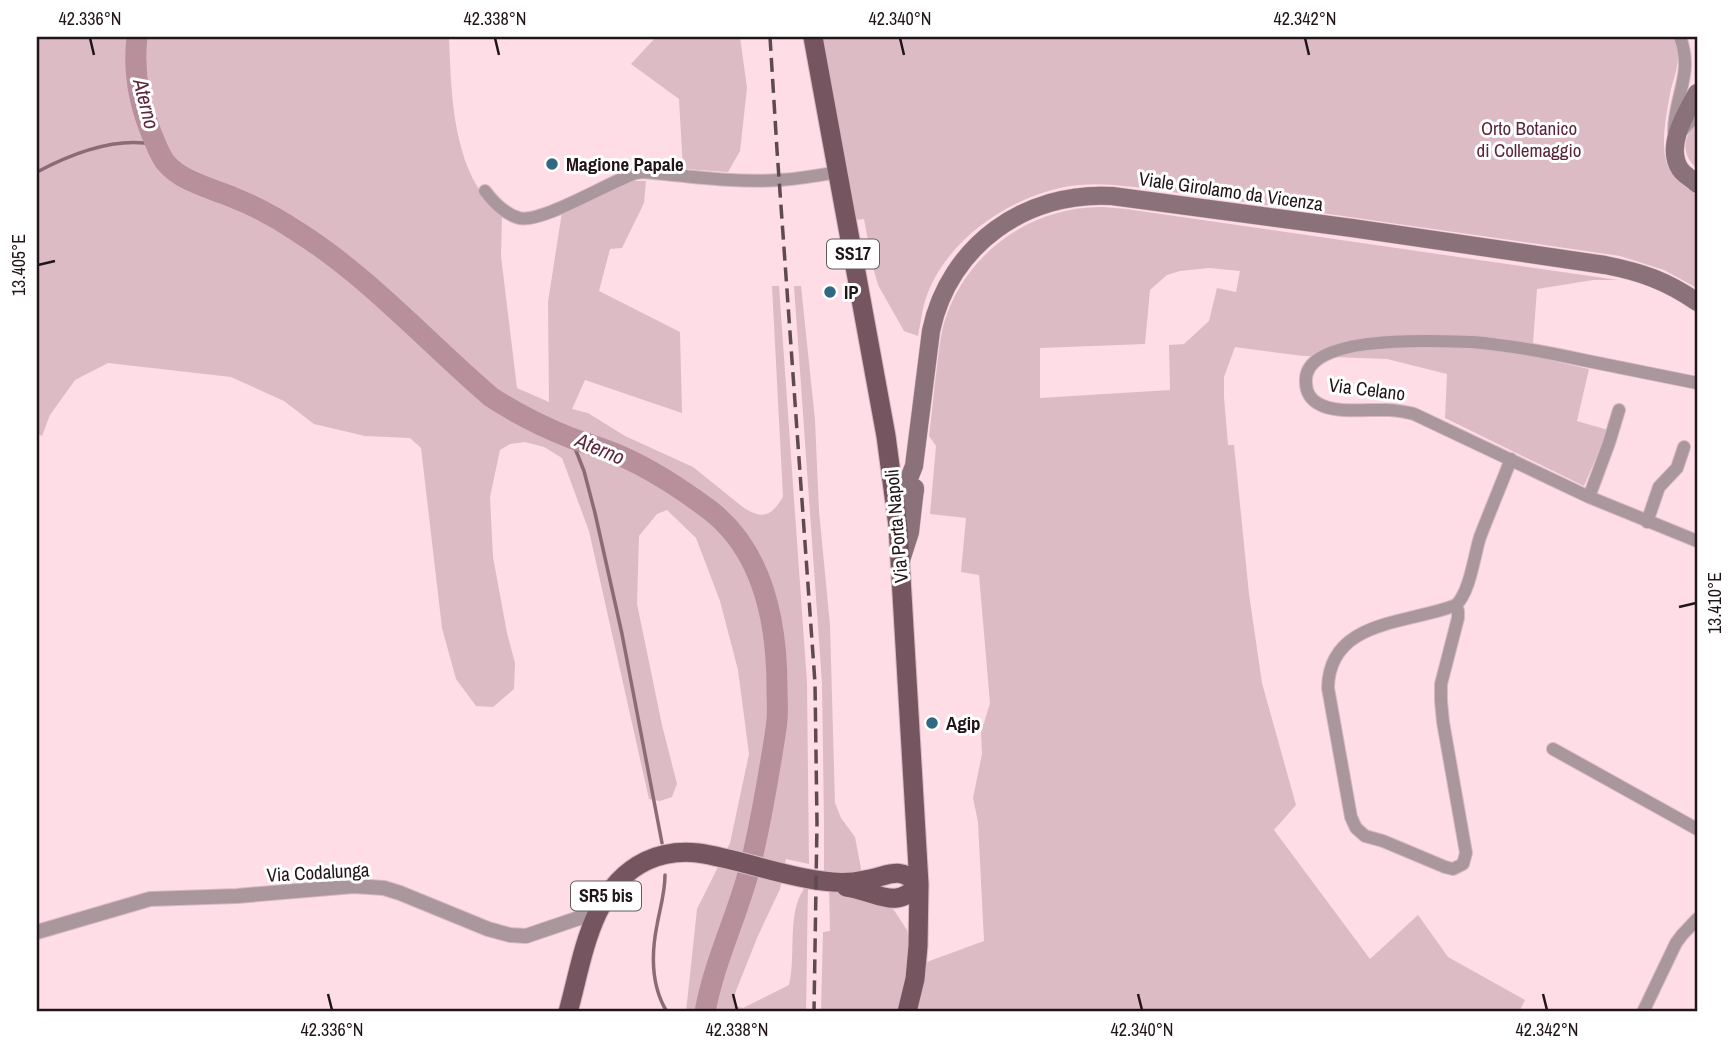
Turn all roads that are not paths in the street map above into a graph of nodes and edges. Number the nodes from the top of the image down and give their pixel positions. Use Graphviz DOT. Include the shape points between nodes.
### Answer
graph roads {
  1 [pos="813,37"];
  2 [pos="1681,37"];
  3 [pos="1697,93"];
  4 [pos="1697,118"];
  5 [pos="1677,140"];
  6 [pos="838,172"];
  7 [pos="1697,184"];
  8 [pos="485,191"];
  9 [pos="1697,302"];
  10 [pos="1697,383"];
  11 [pos="1619,410"];
  12 [pos="1684,447"];
  13 [pos="1511,459"];
  14 [pos="906,480"];
  15 [pos="1589,497"];
  16 [pos="1647,522"];
  17 [pos="1697,541"];
  18 [pos="901,560"];
  19 [pos="1456,605"];
  20 [pos="1553,750"];
  21 [pos="916,828"];
  22 [pos="1697,830"];
  23 [pos="777,872"];
  24 [pos="884,875"];
  25 [pos="919,884"];
  26 [pos="882,896"];
  27 [pos="594,919"];
  28 [pos="1697,919"];
  29 [pos="37,932"];
  30 [pos="918,946"];
  31 [pos="568,1012"];
  32 [pos="907,1012"];
  33 [pos="1643,1012"];
  1 -- 6 [label="main road, Via Porta Napoli / SS17"];
  2 -- 5 [label="street" via="1686,63 1675,115"];
  3 -- 5 [label="main road"];
  4 -- 5 [label="street"];
  5 -- 7 [label="main road" via="1679,167"];
  6 -- 8 [label="street" via="769,181 636,173 525,219 503,210"];
  6 -- 14 [label="main road, Via Porta Napoli / SS17"];
  9 -- 14 [label="main road, Viale Girolamo da Vicenza" via="1659,279 1605,265 1187,205 1098,195 1065,199 1028,211 998,229 968,254 949,279 930,331 918,446"];
  10 -- 13 [label="street, Via Celano" via="1521,348 1450,342 1384,342 1348,348 1319,358 1307,372 1308,393 1324,407 1414,414"];
  11 -- 15 [label="street"];
  12 -- 16 [label="street" via="1677,468 1659,487"];
  13 -- 15 [label="street, Via Celano"];
  13 -- 19 [label="street" via="1480,537 1465,592"];
  14 -- 18 [label="main road, Viale Girolamo da Vicenza" via="910,532"];
  14 -- 18 [label="main road, Via Porta Napoli / SS17" via="895,495"];
  15 -- 16 [label="street, Via Celano"];
  16 -- 17 [label="street, Via Celano"];
  18 -- 21 [label="main road, Via Porta Napoli / SS17"];
  19 -- 19 [label="street" via="1459,615 1440,691 1466,853 1463,864 1453,869 1366,837 1356,828 1328,682 1336,656 1357,635"];
  20 -- 22 [label="street"];
  21 -- 24 [label="main road" via="901,860"];
  21 -- 25 [label="main road, Via Porta Napoli / SS17"];
  23 -- 24 [label="main road, SR5 bis" via="838,883"];
  23 -- 26 [label="main road, SR5 bis"];
  23 -- 27 [label="main road, SR5 bis" via="713,856 669,853 630,871 610,890"];
  24 -- 25 [label="main road, SR5 bis" via="902,873"];
  25 -- 26 [label="main road, SR5 bis" via="901,898"];
  25 -- 30 [label="main road, SS17"];
  26 -- 30 [label="main road, SR5 bis" via="906,917"];
  27 -- 29 [label="street, Via Codalunga" via="579,918 526,936 510,935 400,893 354,886 150,899"];
  27 -- 31 [label="main road, SR5 bis"];
  28 -- 33 [label="street" via="1676,943"];
  30 -- 32 [label="main road, SS17"];
}
